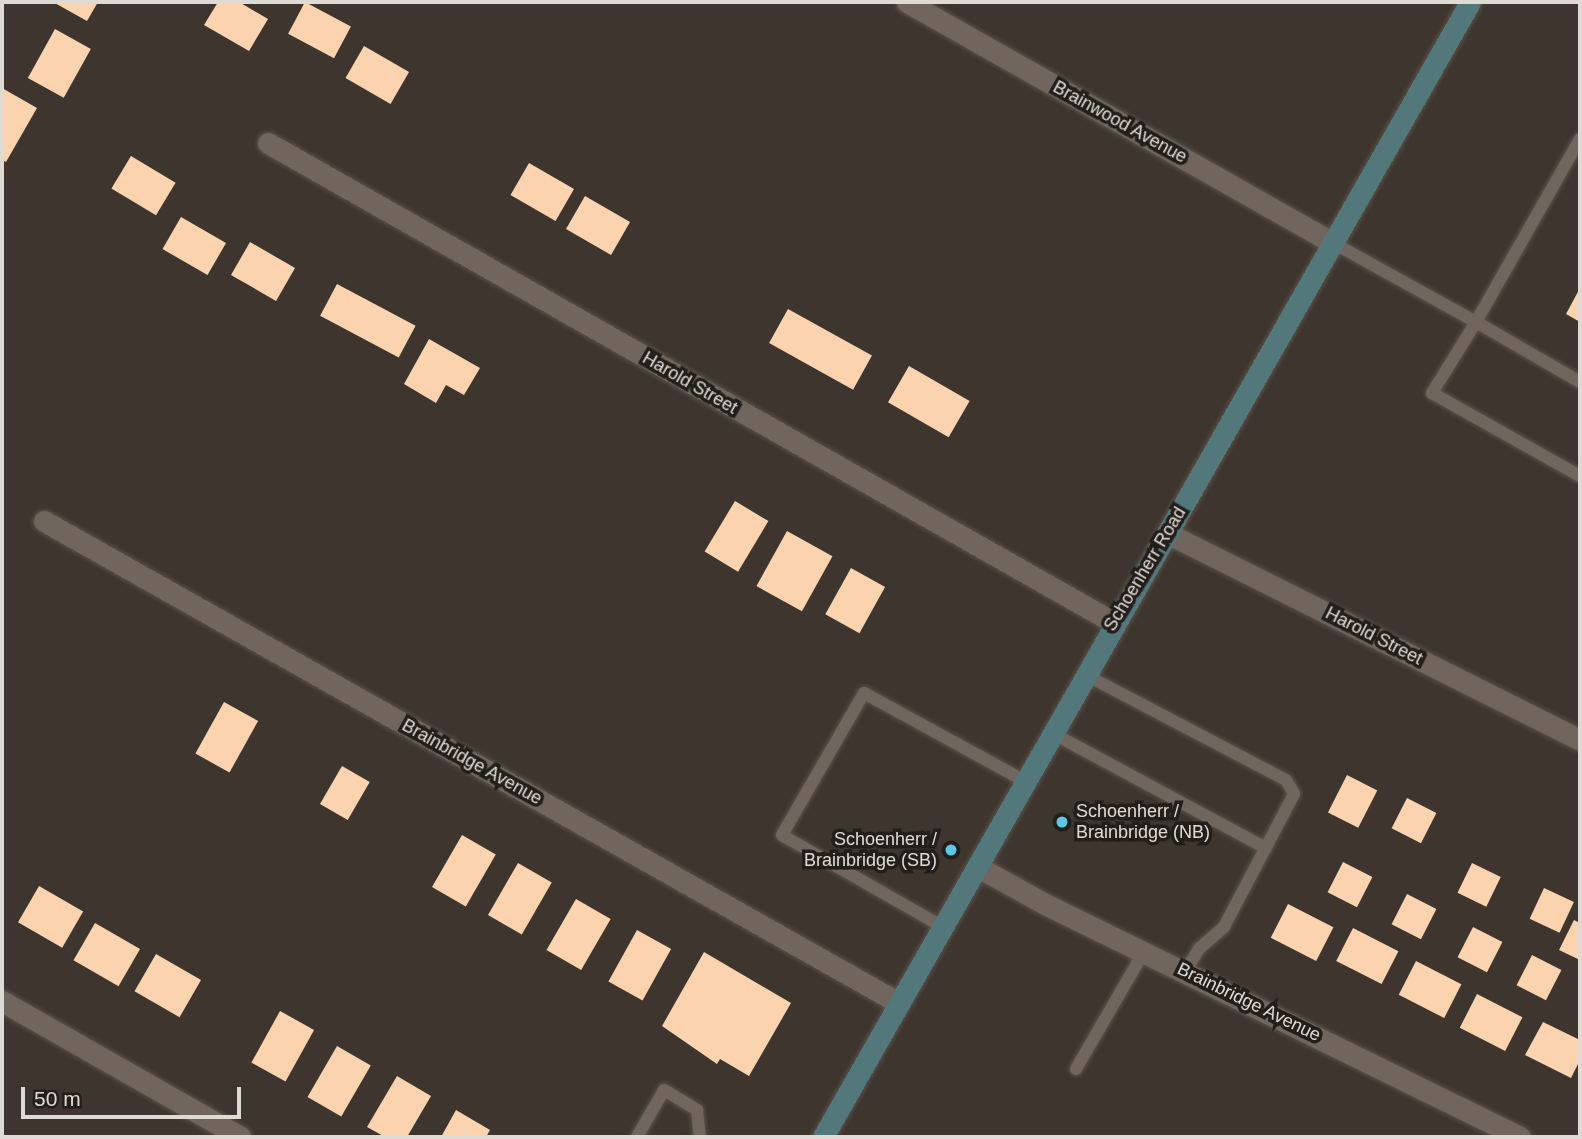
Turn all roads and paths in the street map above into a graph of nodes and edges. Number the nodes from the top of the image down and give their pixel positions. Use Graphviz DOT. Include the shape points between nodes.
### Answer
graph roads {
  1 [pos="907,2"];
  2 [pos="1470,2"];
  3 [pos="1580,139"];
  4 [pos="268,143"];
  5 [pos="1334,243"];
  6 [pos="1476,321"];
  7 [pos="1580,382"];
  8 [pos="1580,476"];
  9 [pos="44,520"];
  10 [pos="1167,533"];
  11 [pos="1113,622"];
  12 [pos="1084,674"];
  13 [pos="1052,733"];
  14 [pos="1580,740"];
  15 [pos="1025,781"];
  16 [pos="1266,848"];
  17 [pos="978,867"];
  18 [pos="943,927"];
  19 [pos="1145,950"];
  20 [pos="1185,970"];
  21 [pos="2,1001"];
  22 [pos="900,1003"];
  23 [pos="1076,1069"];
  24 [pos="240,1137"];
  25 [pos="636,1137"];
  26 [pos="700,1137"];
  27 [pos="823,1137"];
  28 [pos="1520,1137"];
  1 -- 5 [label="street, Brainwood Avenue"];
  2 -- 5 [label="main road, Schoenherr Road"];
  3 -- 6 [label="lane"];
  4 -- 11 [label="street, Harold Street"];
  5 -- 6 [label="lane"];
  5 -- 10 [label="main road, Schoenherr Road"];
  6 -- 7 [label="lane"];
  6 -- 8 [label="lane" via="1432,393"];
  9 -- 22 [label="street, Brainbridge Avenue"];
  10 -- 11 [label="main road, Schoenherr Road"];
  10 -- 14 [label="street, Harold Street"];
  11 -- 12 [label="main road, Schoenherr Road"];
  12 -- 13 [label="main road, Schoenherr Road"];
  12 -- 16 [label="lane" via="1286,780 1294,794"];
  13 -- 15 [label="main road, Schoenherr Road"];
  13 -- 16 [label="lane"];
  15 -- 17 [label="main road, Schoenherr Road"];
  15 -- 18 [label="lane" via="864,693 782,835"];
  16 -- 20 [label="lane" via="1224,926"];
  17 -- 18 [label="main road, Schoenherr Road"];
  17 -- 19 [label="street, Brainbridge Avenue"];
  18 -- 22 [label="main road, Schoenherr Road"];
  19 -- 20 [label="street, Brainbridge Avenue"];
  19 -- 23 [label="lane"];
  20 -- 28 [label="street, Brainbridge Avenue"];
  21 -- 24 [label="street"];
  22 -- 27 [label="main road, Schoenherr Road"];
  25 -- 26 [label="lane" via="664,1090 697,1110"];
}
